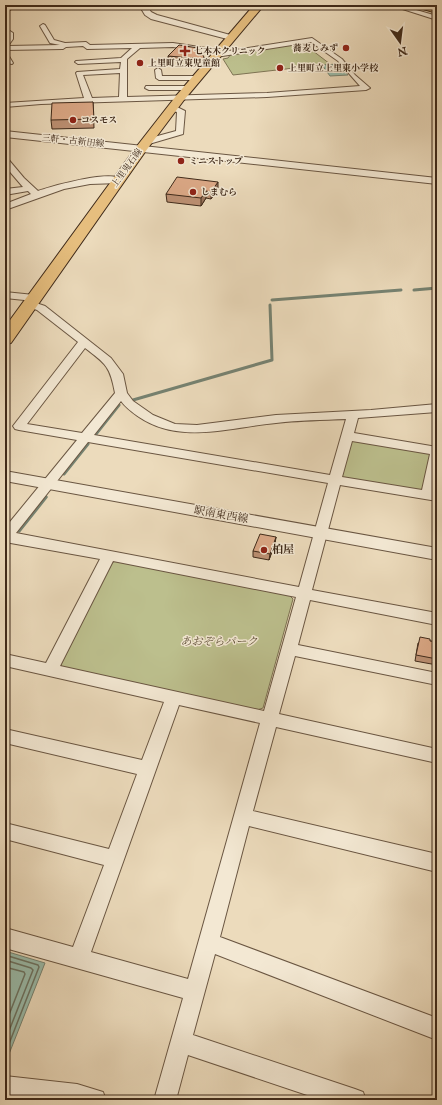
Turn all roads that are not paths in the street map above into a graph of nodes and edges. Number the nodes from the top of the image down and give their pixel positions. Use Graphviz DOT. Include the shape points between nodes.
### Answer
graph roads {
  1 [pos="15,5"];
  2 [pos="143,5"];
  3 [pos="259,5"];
  4 [pos="393,5"];
  5 [pos="419,5"];
  6 [pos="437,10"];
  7 [pos="5,11"];
  8 [pos="437,18"];
  9 [pos="43,26"];
  10 [pos="10,33"];
  11 [pos="230,38"];
  12 [pos="5,45"];
  13 [pos="64,45"];
  14 [pos="138,46"];
  15 [pos="5,48"];
  16 [pos="218,53"];
  17 [pos="5,54"];
  18 [pos="123,60"];
  19 [pos="78,62"];
  20 [pos="10,64"];
  21 [pos="158,70"];
  22 [pos="124,71"];
  23 [pos="193,83"];
  24 [pos="149,88"];
  25 [pos="114,100"];
  26 [pos="123,100"];
  27 [pos="89,101"];
  28 [pos="176,103"];
  29 [pos="5,105"];
  30 [pos="114,110"];
  31 [pos="5,134"];
  32 [pos="143,145"];
  33 [pos="5,161"];
  34 [pos="118,180"];
  35 [pos="437,181"];
  36 [pos="30,188"];
  37 [pos="5,192"];
  38 [pos="37,194"];
  39 [pos="5,207"];
  40 [pos="5,294"];
  41 [pos="32,301"];
  42 [pos="5,339"];
  43 [pos="84,342"];
  44 [pos="121,393"];
  45 [pos="437,408"];
  46 [pos="353,415"];
  47 [pos="347,436"];
  48 [pos="84,438"];
  49 [pos="437,451"];
  50 [pos="5,476"];
  51 [pos="335,480"];
  52 [pos="48,484"];
  53 [pos="432,497"];
  54 [pos="320,533"];
  55 [pos="6,536"];
  56 [pos="437,554"];
  57 [pos="108,555"];
  58 [pos="304,593"];
  59 [pos="437,619"];
  60 [pos="288,649"];
  61 [pos="5,660"];
  62 [pos="50,670"];
  63 [pos="437,679"];
  64 [pos="173,698"];
  65 [pos="270,718"];
  66 [pos="5,736"];
  67 [pos="437,756"];
  68 [pos="147,769"];
  69 [pos="243,816"];
  70 [pos="5,831"];
  71 [pos="114,859"];
  72 [pos="437,862"];
  73 [pos="5,938"];
  74 [pos="208,942"];
  75 [pos="79,959"];
  76 [pos="195,991"];
  77 [pos="437,1029"];
  78 [pos="181,1042"];
  79 [pos="5,1086"];
  80 [pos="95,1100"];
  81 [pos="165,1100"];
  82 [pos="355,1100"];
  1 -- 7 [label="street"];
  2 -- 11 [label="street" via="154,17"];
  3 -- 11 [label="main road, 上里鬼石線"];
  4 -- 8 [label="street"];
  5 -- 6 [label="main road"];
  9 -- 13 [label="street" via="52,42"];
  10 -- 12 [label="street" via="10,39"];
  11 -- 16 [label="main road, 上里鬼石線"];
  13 -- 14 [label="street"];
  13 -- 15 [label="street"];
  14 -- 16 [label="street" via="173,45"];
  14 -- 18 [label="street"];
  16 -- 23 [label="main road, 上里鬼石線"];
  16 -- 28 [label="street" via="312,40 340,60 366,88"];
  17 -- 20 [label="street"];
  18 -- 19 [label="street"];
  18 -- 22 [label="street"];
  21 -- 23 [label="street" via="159,78"];
  22 -- 26 [label="street" via="120,82"];
  22 -- 27 [label="street" via="79,73"];
  23 -- 24 [label="street"];
  23 -- 28 [label="main road, 上里鬼石線"];
  25 -- 26 [label="street"];
  25 -- 27 [label="street"];
  25 -- 30 [label="street"];
  26 -- 28 [label="street"];
  27 -- 29 [label="street"];
  28 -- 32 [label="main road, 上里鬼石線"];
  28 -- 32 [label="street" via="181,112 180,132"];
  31 -- 32 [label="street, 三軒・古新田線"];
  32 -- 34 [label="main road, 上里鬼石線"];
  32 -- 35 [label="street, 三軒・古新田線"];
  33 -- 36 [label="street"];
  34 -- 38 [label="street" via="87,182"];
  34 -- 41 [label="main road, 上里鬼石線"];
  36 -- 37 [label="street"];
  36 -- 38 [label="street"];
  38 -- 39 [label="street"];
  40 -- 41 [label="street"];
  41 -- 42 [label="main road, 上里鬼石線"];
  41 -- 43 [label="street"];
  43 -- 44 [label="street" via="113,368"];
  43 -- 48 [label="street" via="19,426"];
  44 -- 46 [label="street" via="138,412 173,428 185,430 276,419"];
  44 -- 48 [label="street"];
  45 -- 46 [label="street"];
  46 -- 47 [label="street"];
  47 -- 49 [label="street"];
  47 -- 51 [label="street"];
  48 -- 51 [label="street"];
  48 -- 52 [label="street"];
  49 -- 53 [label="street"];
  50 -- 52 [label="street, 駅南東西線"];
  51 -- 53 [label="street"];
  51 -- 54 [label="street"];
  52 -- 54 [label="street, 駅南東西線"];
  52 -- 55 [label="street"];
  54 -- 56 [label="street, 駅南東西線"];
  54 -- 58 [label="street"];
  55 -- 57 [label="street"];
  57 -- 58 [label="street"];
  57 -- 62 [label="street"];
  58 -- 59 [label="street"];
  58 -- 60 [label="street"];
  60 -- 63 [label="street"];
  60 -- 65 [label="street"];
  61 -- 62 [label="street"];
  62 -- 64 [label="street"];
  64 -- 65 [label="street"];
  64 -- 68 [label="street"];
  65 -- 67 [label="street"];
  65 -- 69 [label="street"];
  66 -- 68 [label="street"];
  68 -- 71 [label="street"];
  69 -- 72 [label="street"];
  69 -- 74 [label="street"];
  70 -- 71 [label="street"];
  71 -- 75 [label="street"];
  73 -- 75 [label="street"];
  74 -- 76 [label="street"];
  74 -- 77 [label="street"];
  75 -- 76 [label="street"];
  76 -- 78 [label="street"];
  78 -- 81 [label="street"];
  78 -- 82 [label="street"];
  79 -- 80 [label="street" via="77,1095"];
}
